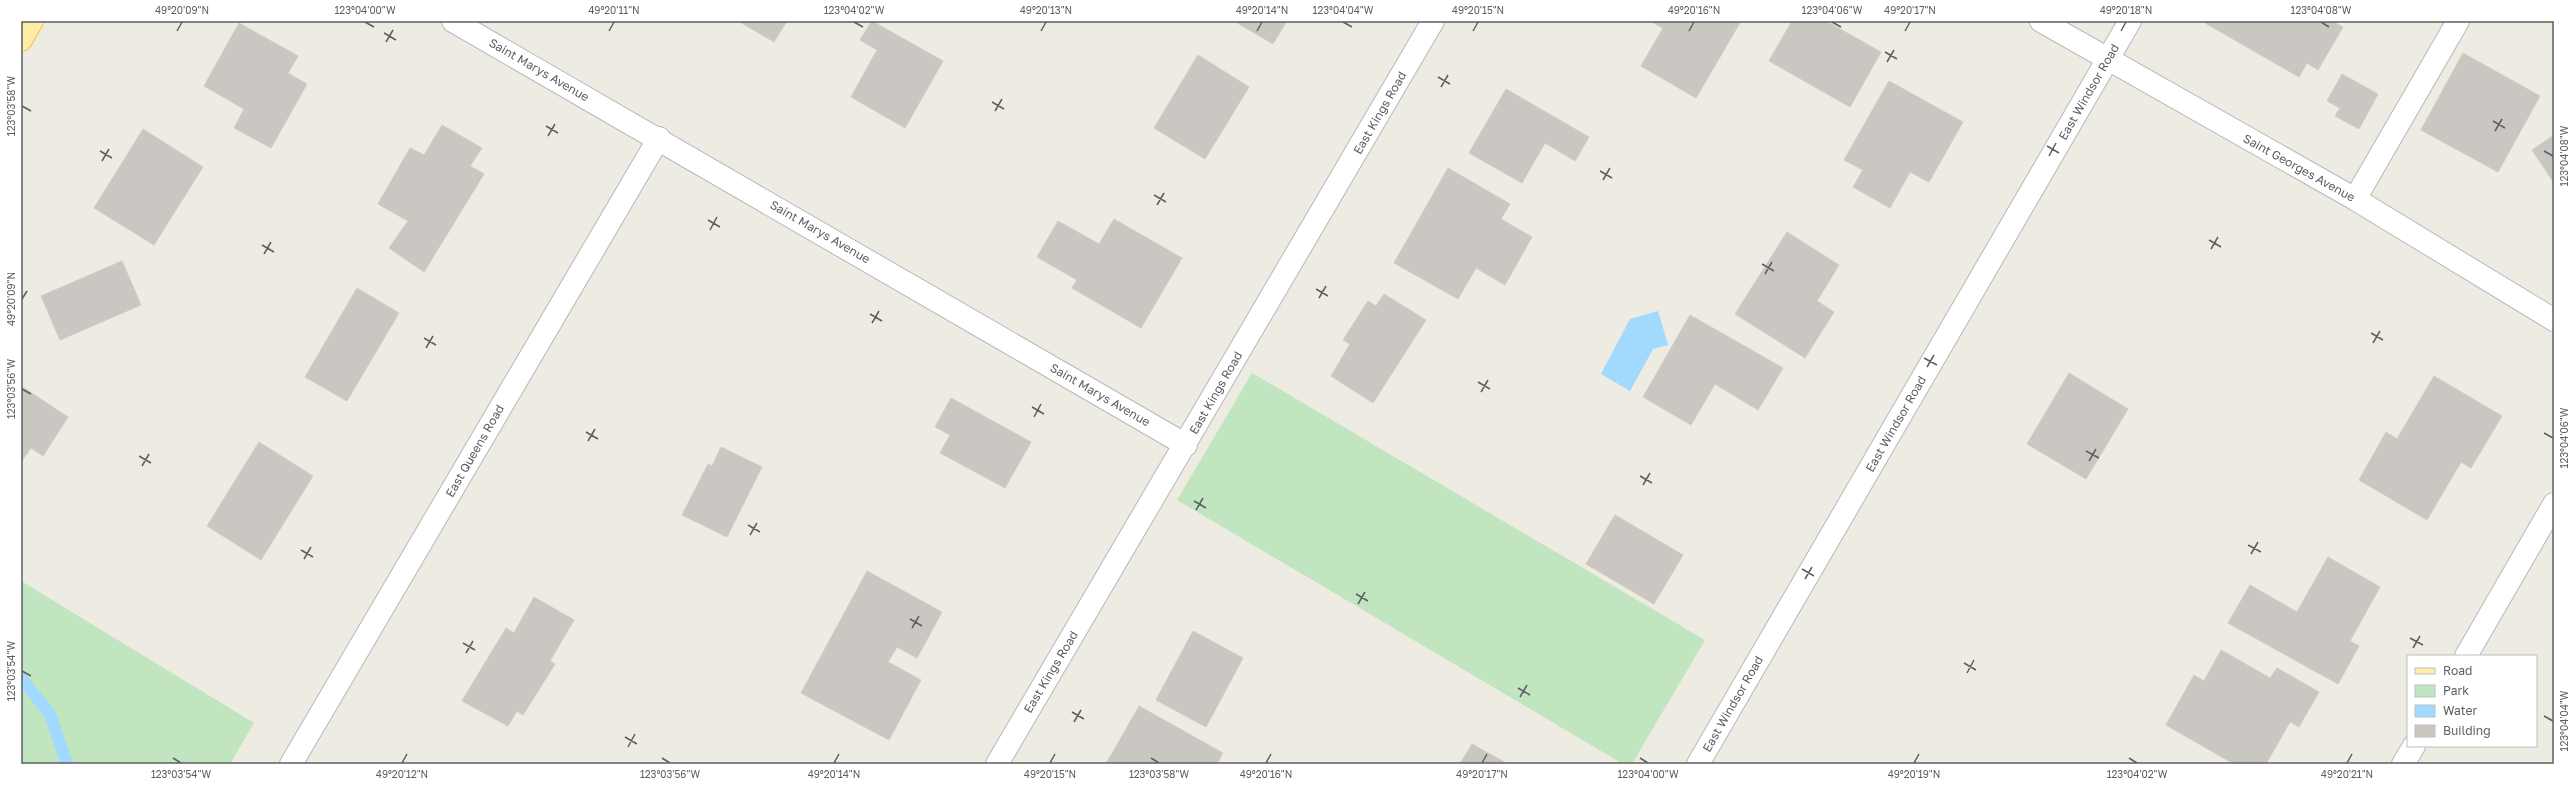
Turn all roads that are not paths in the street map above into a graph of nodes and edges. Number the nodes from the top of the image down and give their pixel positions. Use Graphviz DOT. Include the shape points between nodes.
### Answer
graph roads {
  1 [pos="32,21"];
  2 [pos="453,21"];
  3 [pos="1434,21"];
  4 [pos="2041,21"];
  5 [pos="2130,21"];
  6 [pos="2458,21"];
  7 [pos="21,40"];
  8 [pos="2108,60"];
  9 [pos="659,138"];
  10 [pos="2355,199"];
  11 [pos="2554,320"];
  12 [pos="1186,445"];
  13 [pos="2554,504"];
  14 [pos="2467,655"];
  15 [pos="2413,747"];
  16 [pos="291,764"];
  17 [pos="997,764"];
  18 [pos="1698,764"];
  19 [pos="2403,764"];
  1 -- 7 [label="main road"];
  2 -- 9 [label="street, Saint Marys Avenue"];
  3 -- 12 [label="street, East Kings Road"];
  4 -- 8 [label="street, Saint Georges Avenue"];
  5 -- 8 [label="street, East Windsor Road"];
  6 -- 10 [label="street"];
  8 -- 10 [label="street, Saint Georges Avenue"];
  8 -- 18 [label="street, East Windsor Road"];
  9 -- 12 [label="street, Saint Marys Avenue"];
  9 -- 16 [label="street, East Queens Road"];
  10 -- 11 [label="street, Saint Georges Avenue"];
  12 -- 17 [label="street, East Kings Road"];
  13 -- 14 [label="street"];
  15 -- 19 [label="street"];
}
